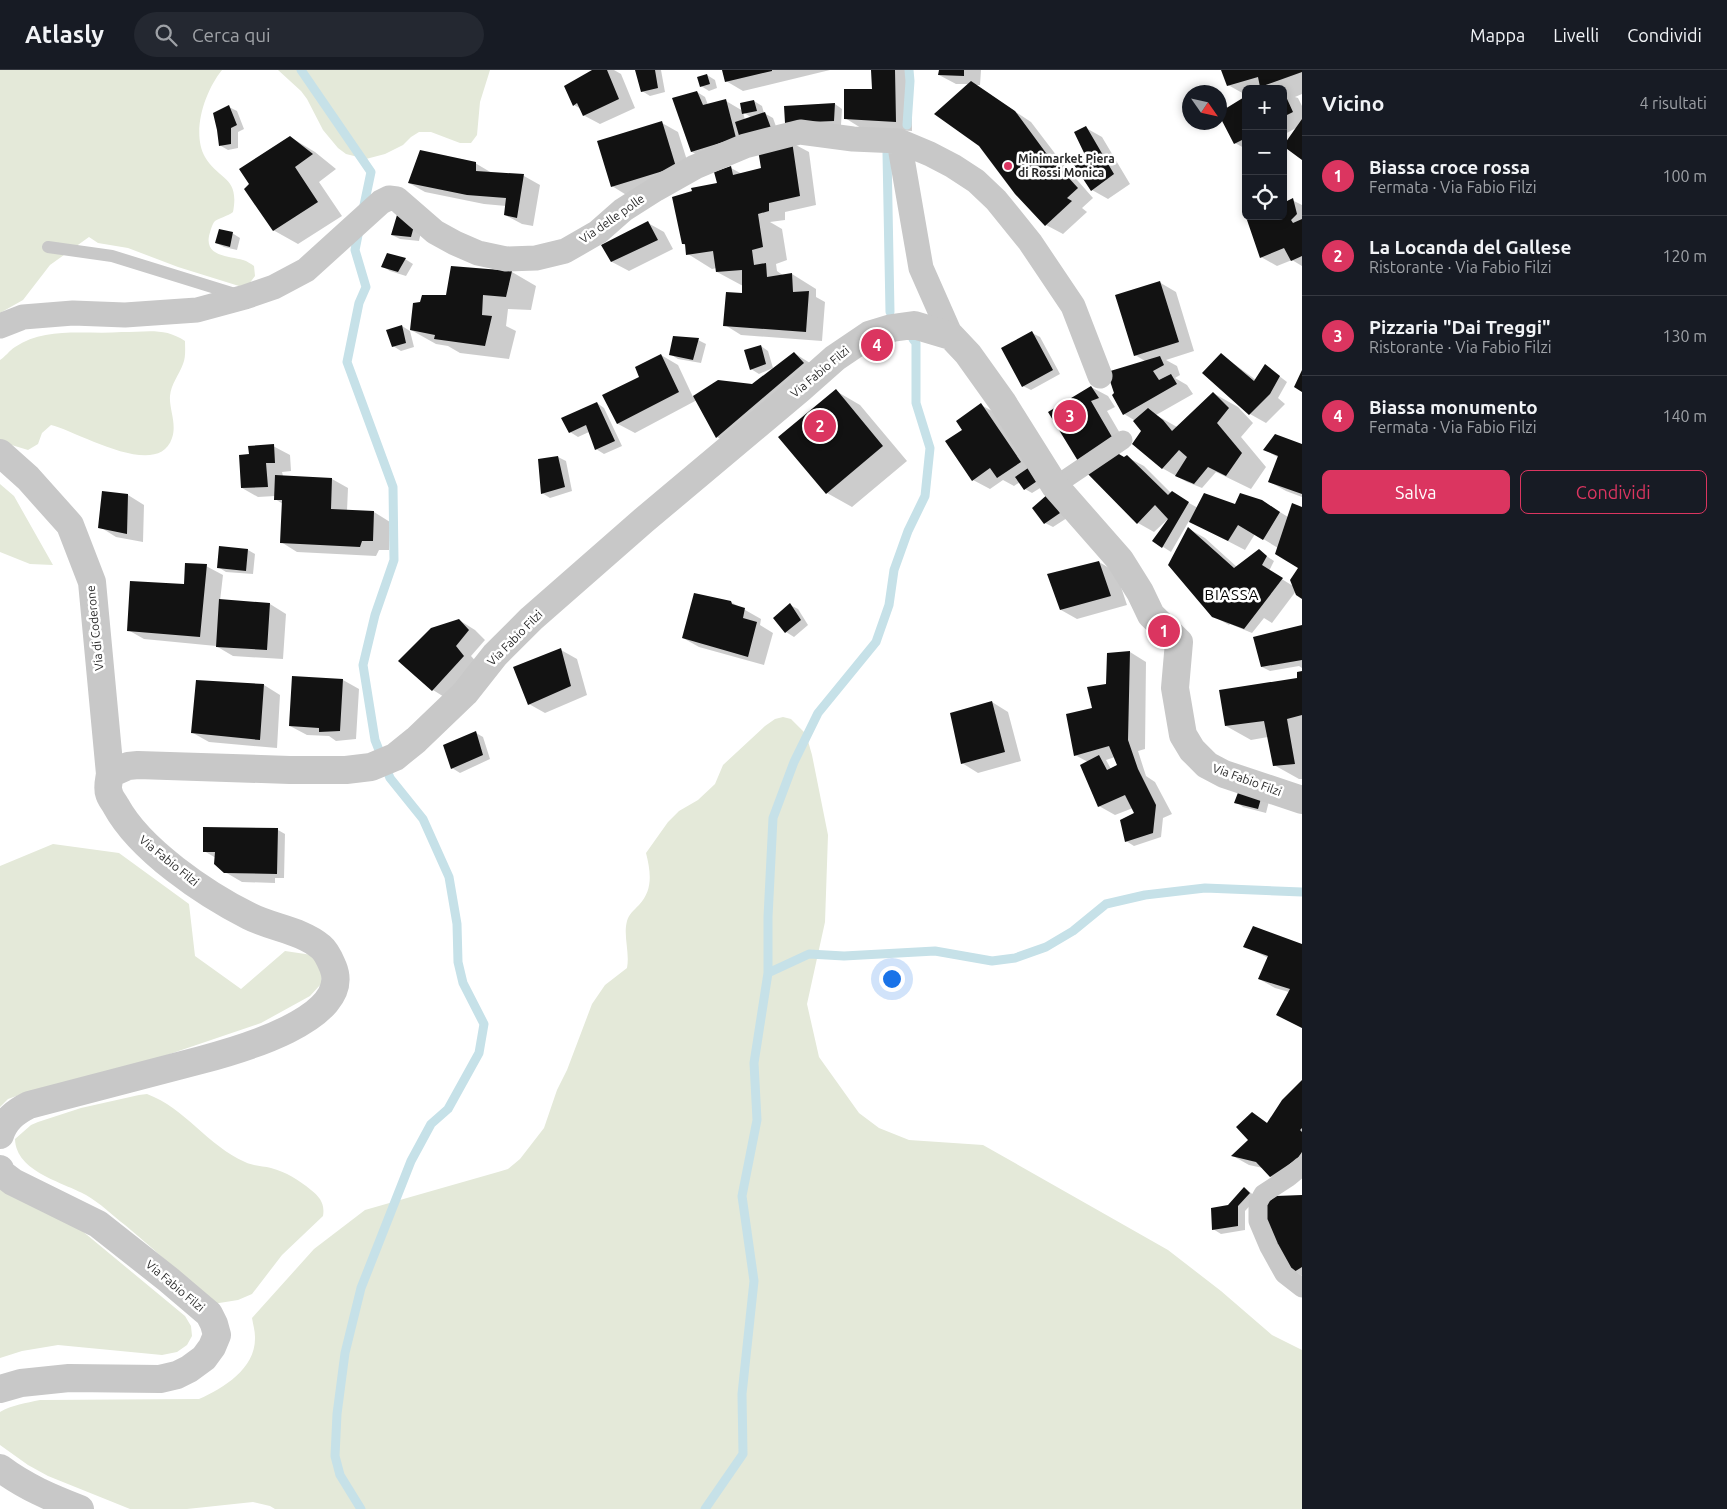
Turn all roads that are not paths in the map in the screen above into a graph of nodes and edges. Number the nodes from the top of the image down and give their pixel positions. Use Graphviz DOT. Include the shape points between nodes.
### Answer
graph roads {
  1 [pos="899,141"];
  2 [pos="48,247"];
  3 [pos="245,297"];
  4 [pos="0,326"];
  5 [pos="951,336"];
  6 [pos="1100,376"];
  7 [pos="1123,440"];
  8 [pos="0,453"];
  9 [pos="1055,486"];
  10 [pos="110,774"];
  11 [pos="1302,800"];
  12 [pos="0,1135"];
  13 [pos="1302,1166"];
  14 [pos="0,1169"];
  15 [pos="1302,1288"];
  16 [pos="0,1389"];
  17 [pos="0,1468"];
  18 [pos="80,1509"];
  1 -- 3 [label="street, Via delle polle" via="800,132 745,146 696,167 623,210 598,232 565,251 536,258 506,259 478,253 436,232 398,199 389,198 380,202 306,270 274,287"];
  1 -- 5 [label="street" via="921,268"];
  1 -- 6 [label="street" via="953,166 976,181 1001,206 1073,306"];
  2 -- 3 [label="lane" via="112,256"];
  3 -- 4 [label="street, Via delle polle" via="197,310 23,317"];
  5 -- 9 [label="street, Via Fabio Filzi" via="985,376"];
  5 -- 10 [label="street, Via Fabio Filzi" via="914,325 904,326 869,334 835,358 532,620 495,655 465,693 396,757 371,767 346,770 138,765"];
  7 -- 9 [label="street"];
  8 -- 10 [label="street, Via di Coderone" via="28,478 70,525 92,582"];
  9 -- 11 [label="street, Via Fabio Filzi" via="1120,560 1151,615 1179,642 1175,688 1183,735 1192,750 1207,765 1224,774"];
  10 -- 12 [label="street, Via Fabio Filzi" via="108,793 133,831 156,853 189,880 236,909 323,948 334,971 336,984 315,1013 298,1026 232,1052 29,1105 8,1119"];
  13 -- 15 [label="street" via="1263,1194 1258,1203 1258,1221 1269,1247 1284,1274"];
  14 -- 16 [label="street, Via Fabio Filzi" via="13,1182 98,1224 209,1314 216,1335 204,1358 177,1375 160,1379 69,1378"];
  17 -- 18 [label="street" via="38,1492"];
}
